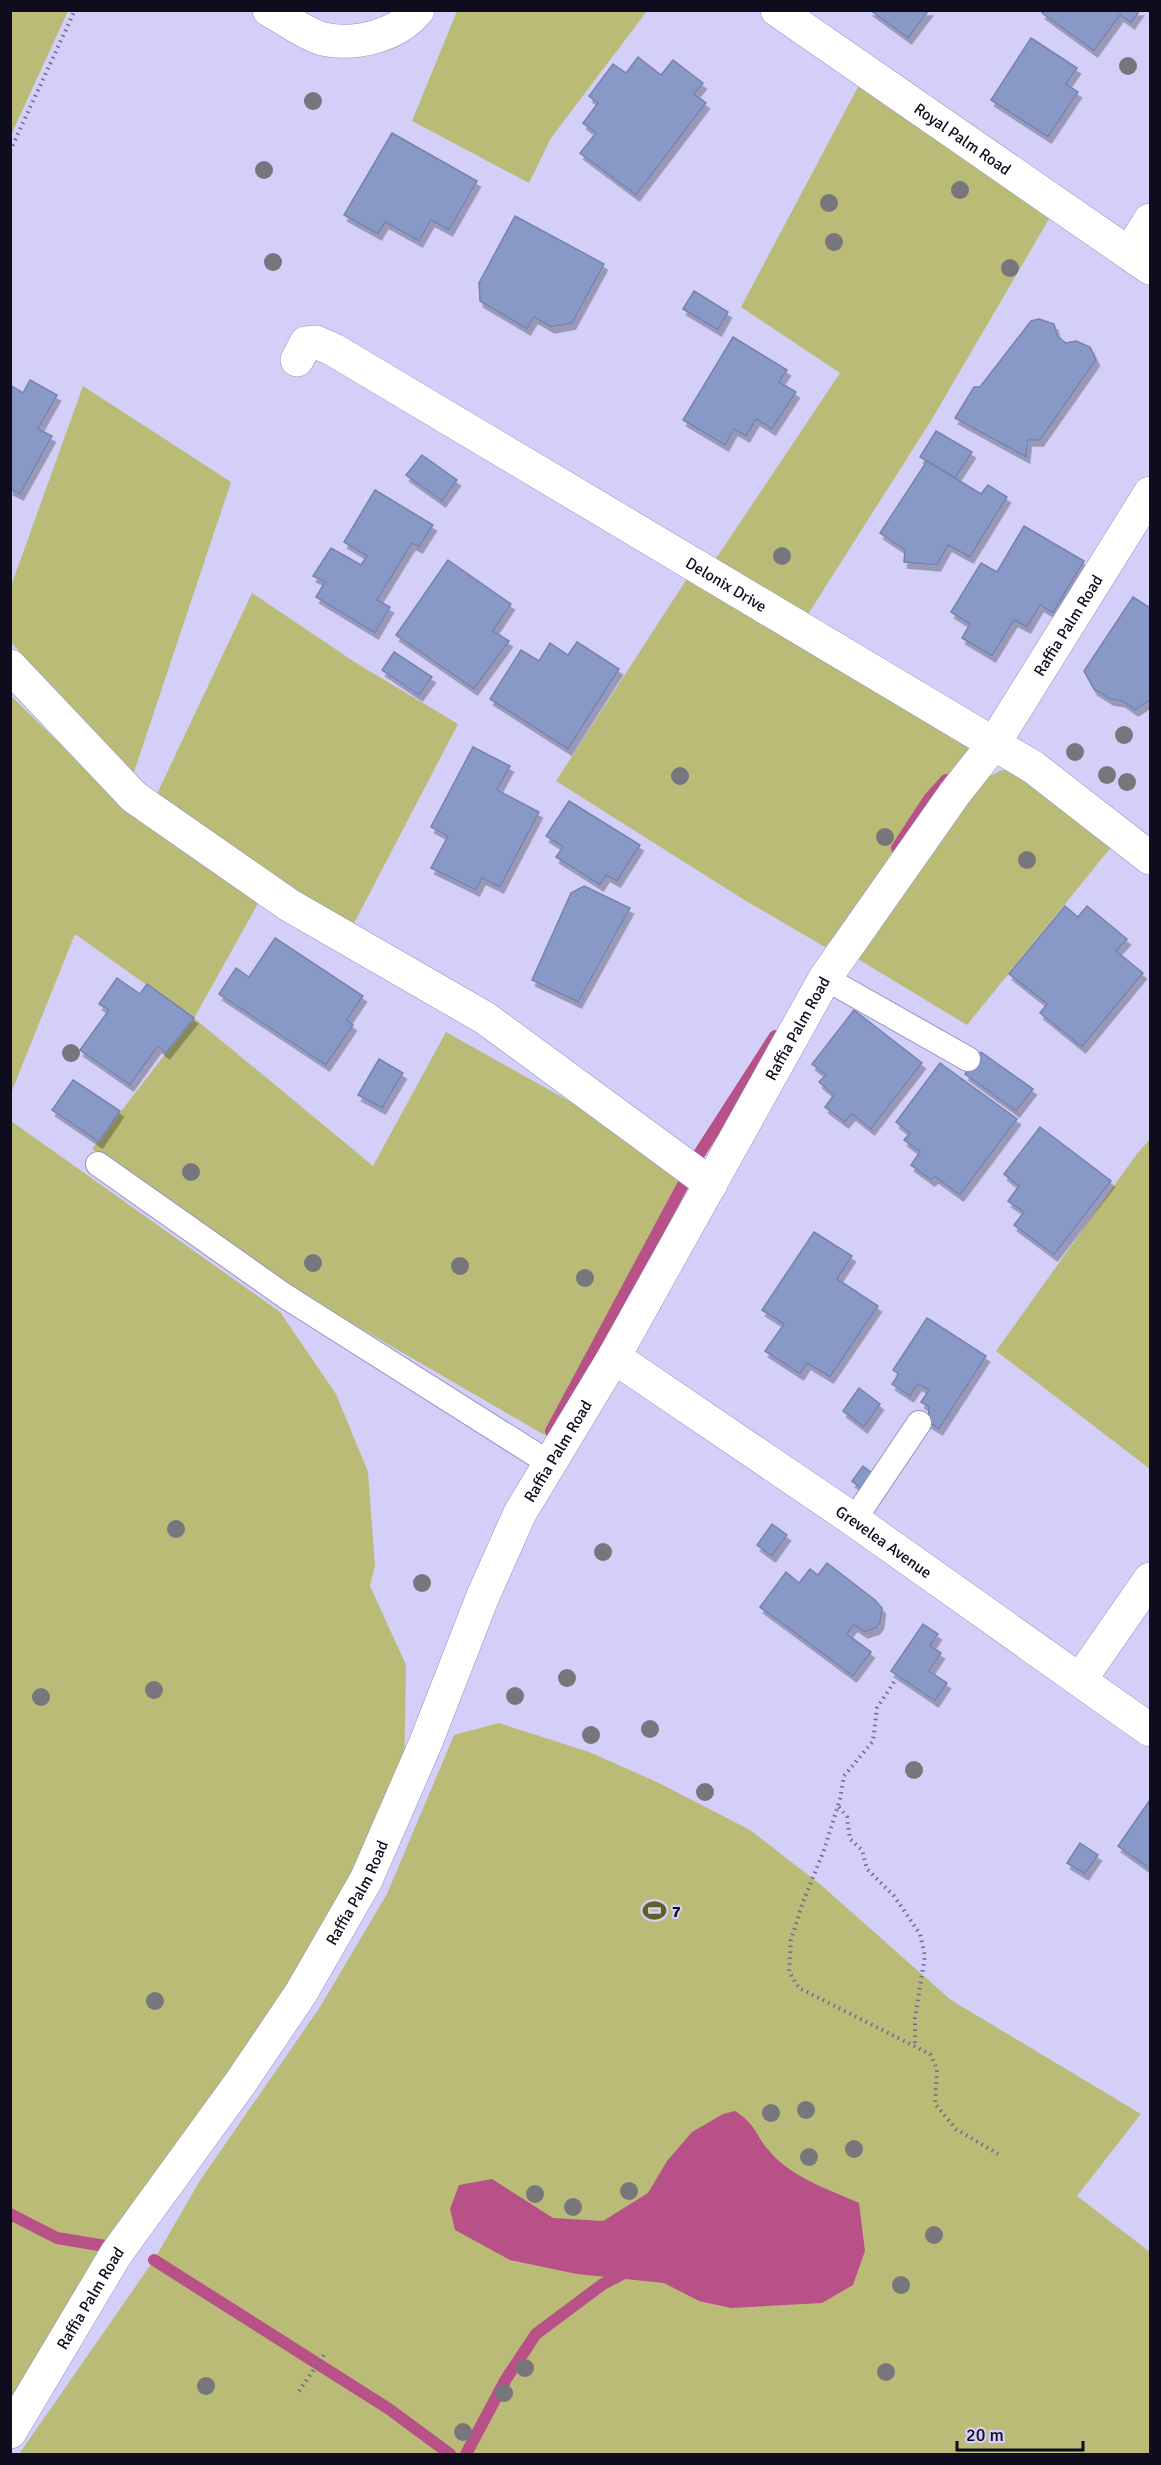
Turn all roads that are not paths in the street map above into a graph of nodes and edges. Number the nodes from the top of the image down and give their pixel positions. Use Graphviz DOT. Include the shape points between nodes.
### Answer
graph roads {
  1 [pos="269,10"];
  2 [pos="418,10"];
  3 [pos="777,10"];
  4 [pos="1150,220"];
  5 [pos="1140,260"];
  6 [pos="297,360"];
  7 [pos="1150,493"];
  8 [pos="10,666"];
  9 [pos="993,745"];
  10 [pos="1150,858"];
  11 [pos="825,978"];
  12 [pos="968,1059"];
  13 [pos="98,1164"];
  14 [pos="711,1184"];
  15 [pos="614,1357"];
  16 [pos="919,1423"];
  17 [pos="549,1463"];
  18 [pos="854,1520"];
  19 [pos="1150,1579"];
  20 [pos="1080,1680"];
  21 [pos="1150,1730"];
  22 [pos="10,2432"];
  1 -- 2 [label="street" via="322,39 341,41 386,34 401,27"];
  3 -- 5 [label="street, Royal Palm Road"];
  4 -- 5 [label="street"];
  6 -- 9 [label="street, Delonix Drive" via="306,343 316,342 334,350"];
  7 -- 9 [label="street, Raffia Palm Road"];
  8 -- 14 [label="street" via="134,797 289,905 485,1018"];
  9 -- 10 [label="street, Delonix Drive" via="1033,767"];
  9 -- 11 [label="street, Raffia Palm Road"];
  11 -- 12 [label="lane"];
  11 -- 14 [label="street, Raffia Palm Road"];
  13 -- 17 [label="lane" via="285,1296"];
  14 -- 15 [label="street, Raffia Palm Road"];
  15 -- 17 [label="street, Raffia Palm Road"];
  15 -- 18 [label="street, Grevelea Avenue"];
  16 -- 18 [label="lane"];
  17 -- 22 [label="street, Raffia Palm Road" via="520,1513 483,1596 366,1880 301,1993 116,2254"];
  18 -- 20 [label="street, Grevelea Avenue"];
  19 -- 20 [label="street"];
  20 -- 21 [label="street, Grevelea Avenue"];
}
